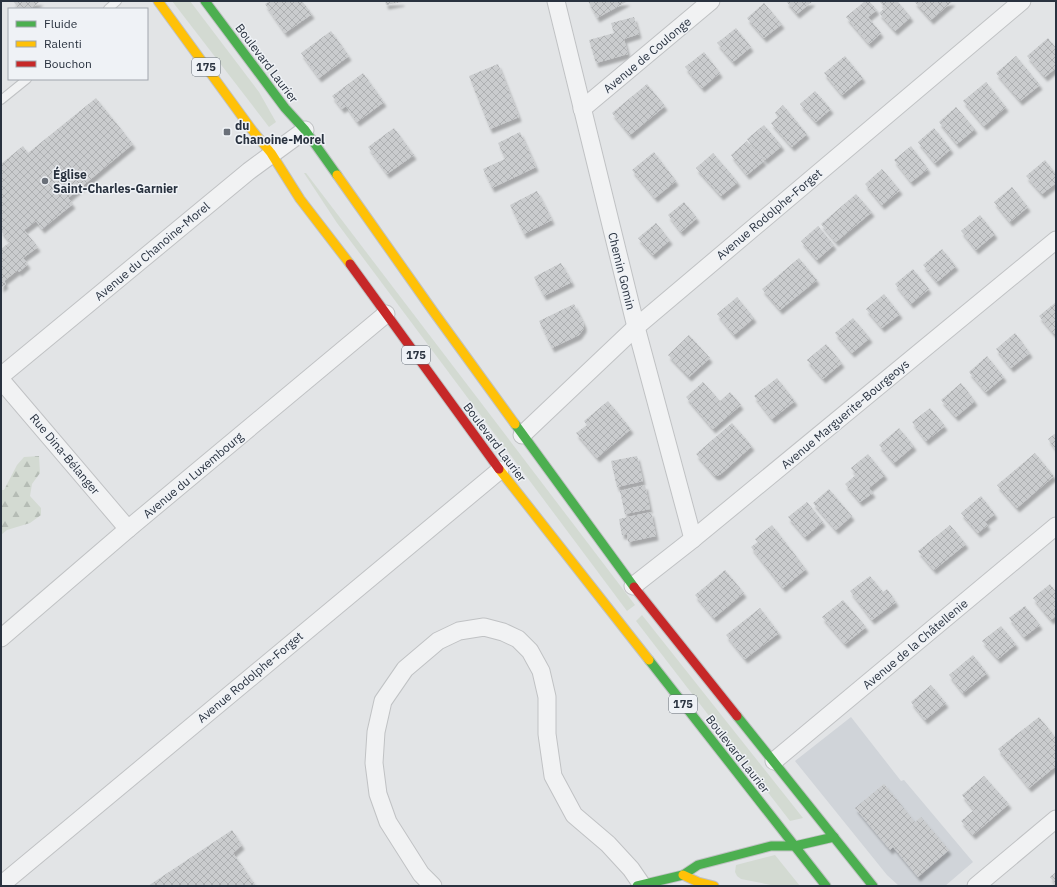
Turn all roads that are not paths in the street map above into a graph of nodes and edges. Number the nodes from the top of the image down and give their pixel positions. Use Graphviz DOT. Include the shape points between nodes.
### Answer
graph roads {
  1 [pos="117,1"];
  2 [pos="158,1"];
  3 [pos="205,1"];
  4 [pos="556,1"];
  5 [pos="711,1"];
  6 [pos="1022,1"];
  7 [pos="109,8"];
  8 [pos="26,80"];
  9 [pos="3,95"];
  10 [pos="582,108"];
  11 [pos="305,130"];
  12 [pos="271,154"];
  13 [pos="1056,240"];
  14 [pos="386,314"];
  15 [pos="636,327"];
  16 [pos="1,376"];
  17 [pos="1,380"];
  18 [pos="522,436"];
  19 [pos="500,470"];
  20 [pos="1056,526"];
  21 [pos="128,528"];
  22 [pos="693,539"];
  23 [pos="633,586"];
  24 [pos="1,638"];
  25 [pos="774,761"];
  26 [pos="1056,819"];
  27 [pos="834,836"];
  28 [pos="795,846"];
  29 [pos="676,880"];
  30 [pos="1,885"];
  31 [pos="639,885"];
  32 [pos="433,886"];
  33 [pos="714,886"];
  34 [pos="826,886"];
  35 [pos="873,886"];
  36 [pos="976,886"];
  1 -- 7 [label="lane"];
  2 -- 12 [label="main road, Boulevard Laurier / 175"];
  3 -- 11 [label="main road, Boulevard Laurier" via="285,108"];
  4 -- 10 [label="street, Chemin Gomin"];
  5 -- 10 [label="street, Avenue de Coulonge"];
  6 -- 15 [label="street, Avenue Rodolphe-Forget"];
  8 -- 9 [label="lane"];
  10 -- 15 [label="street, Chemin Gomin"];
  11 -- 12 [label="street, Avenue du Chanoine-Morel"];
  11 -- 18 [label="main road, Boulevard Laurier"];
  12 -- 14 [label="main road, Boulevard Laurier / 175" via="300,199"];
  12 -- 16 [label="street, Avenue du Chanoine-Morel"];
  13 -- 22 [label="street, Avenue Marguerite-Bourgeoys"];
  14 -- 19 [label="main road, Boulevard Laurier / 175"];
  14 -- 21 [label="street, Avenue du Luxembourg"];
  15 -- 18 [label="street, Avenue Rodolphe-Forget"];
  15 -- 22 [label="street, Chemin Gomin"];
  17 -- 21 [label="street, Rue Dina-Bélanger"];
  18 -- 23 [label="main road, Boulevard Laurier"];
  19 -- 28 [label="main road, Boulevard Laurier / 175"];
  19 -- 30 [label="street, Avenue Rodolphe-Forget"];
  20 -- 25 [label="street, Avenue de la Châtellenie"];
  21 -- 24 [label="street, Avenue du Luxembourg"];
  22 -- 23 [label="street, Avenue Marguerite-Bourgeoys"];
  23 -- 25 [label="main road, Boulevard Laurier"];
  25 -- 27 [label="main road, Boulevard Laurier"];
  26 -- 36 [label="street"];
  27 -- 28 [label="main road"];
  27 -- 35 [label="main road, Boulevard Laurier"];
  28 -- 29 [label="main road" via="771,846 698,866"];
  28 -- 34 [label="main road, Boulevard Laurier / 175"];
  29 -- 31 [label="main road"];
  29 -- 33 [label="main road"];
  31 -- 32 [label="street" via="631,869 608,844 574,815 552,776 547,734 547,697 541,671 530,651 518,639 484,627 459,630 438,641 405,669 383,701 376,732 376,779 378,794 388,822 421,874"];
}
